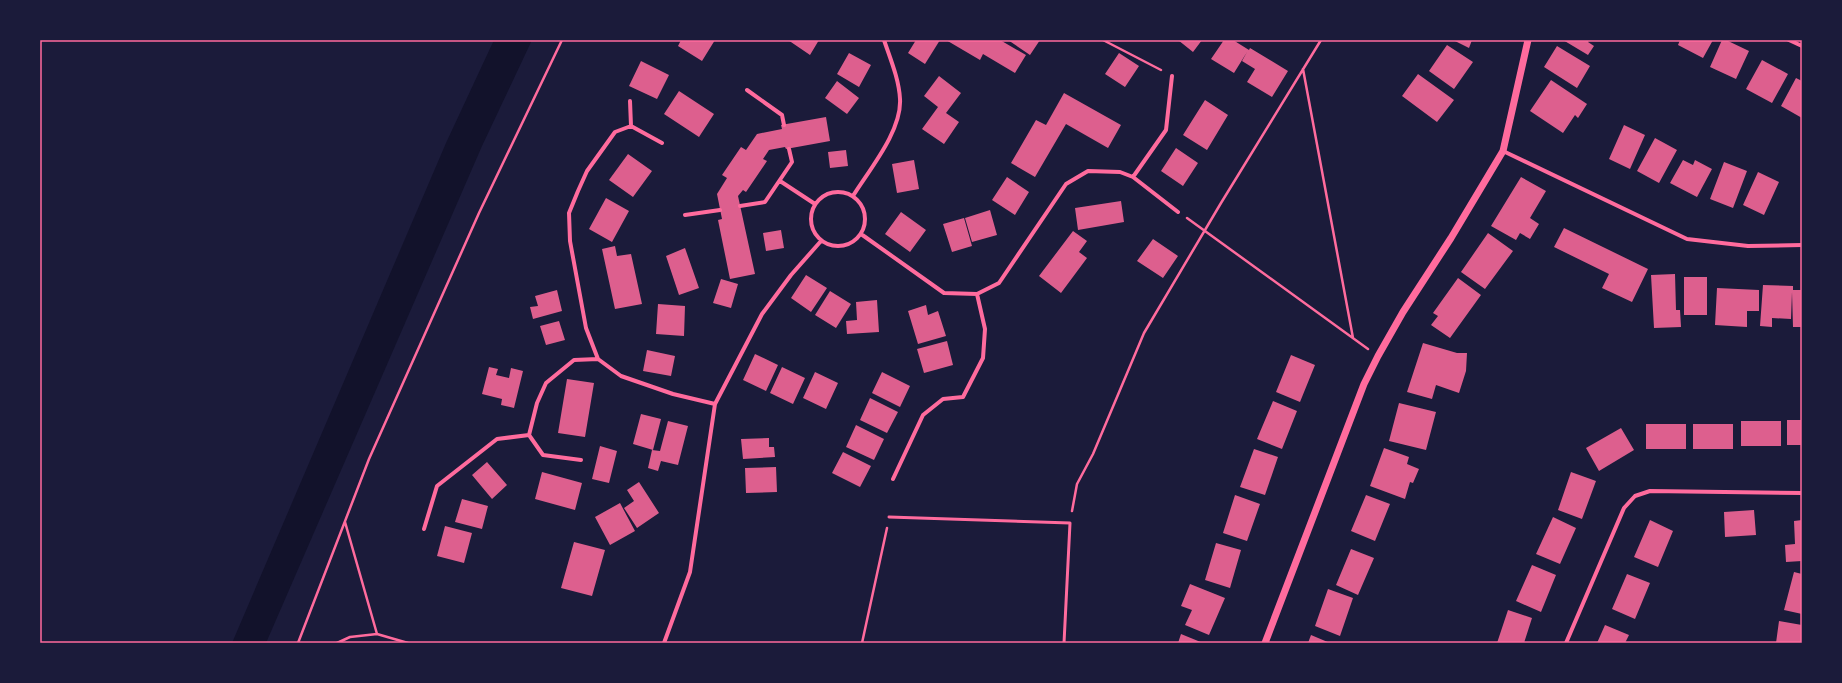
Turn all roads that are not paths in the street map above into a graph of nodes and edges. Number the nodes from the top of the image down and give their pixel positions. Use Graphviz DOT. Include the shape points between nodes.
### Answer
graph roads {
  1 [pos="884,40"];
  2 [pos="1528,40"];
  3 [pos="1789,40"];
  4 [pos="1802,46"];
  5 [pos="1172,76"];
  6 [pos="747,90"];
  7 [pos="630,101"];
  8 [pos="784,124"];
  9 [pos="630,126"];
  10 [pos="662,143"];
  11 [pos="789,149"];
  12 [pos="1503,151"];
  13 [pos="1133,177"];
  14 [pos="780,181"];
  15 [pos="853,196"];
  16 [pos="815,204"];
  17 [pos="740,206"];
  18 [pos="720,210"];
  19 [pos="1178,212"];
  20 [pos="685,215"];
  21 [pos="861,234"];
  22 [pos="821,241"];
  23 [pos="1802,245"];
  24 [pos="977,294"];
  25 [pos="598,359"];
  26 [pos="715,404"];
  27 [pos="529,435"];
  28 [pos="581,460"];
  29 [pos="893,479"];
  30 [pos="1802,492"];
  31 [pos="890,517"];
  32 [pos="424,529"];
  33 [pos="664,643"];
  34 [pos="1064,643"];
  35 [pos="1265,643"];
  36 [pos="1566,643"];
  1 -- 15 [label="street" via="900,99 896,124"];
  2 -- 12 [label="street"];
  3 -- 4 [label="street"];
  5 -- 13 [label="street" via="1166,130"];
  6 -- 8 [label="street" via="782,115"];
  7 -- 9 [label="street"];
  9 -- 10 [label="street"];
  9 -- 25 [label="street" via="615,132 588,171 569,213 570,241 586,328"];
  11 -- 14 [label="street" via="792,162"];
  12 -- 23 [label="street" via="1687,239 1748,246"];
  12 -- 35 [label="street" via="1403,312 1364,384"];
  13 -- 19 [label="street"];
  13 -- 24 [label="street" via="1120,172 1088,171 1066,184 999,283"];
  14 -- 16 [label="street"];
  14 -- 17 [label="street" via="765,202"];
  15 -- 16 [label="street" via="843,192 832,192"];
  15 -- 21 [label="street" via="860,203 864,213 865,224"];
  16 -- 22 [label="street" via="811,224"];
  18 -- 20 [label="street"];
  21 -- 22 [label="street" via="851,243 838,247"];
  21 -- 24 [label="street" via="944,293"];
  22 -- 26 [label="street" via="762,314"];
  24 -- 29 [label="street" via="985,329 983,358 963,397 943,399 923,416"];
  25 -- 26 [label="street" via="621,376 673,394"];
  25 -- 27 [label="street" via="574,360 546,383 537,403"];
  26 -- 33 [label="street" via="690,572"];
  27 -- 28 [label="street" via="543,454"];
  27 -- 32 [label="street" via="497,439 437,486"];
  30 -- 36 [label="street" via="1650,491 1636,496 1624,508"];
  31 -- 34 [label="lane" via="1070,522"];
}
